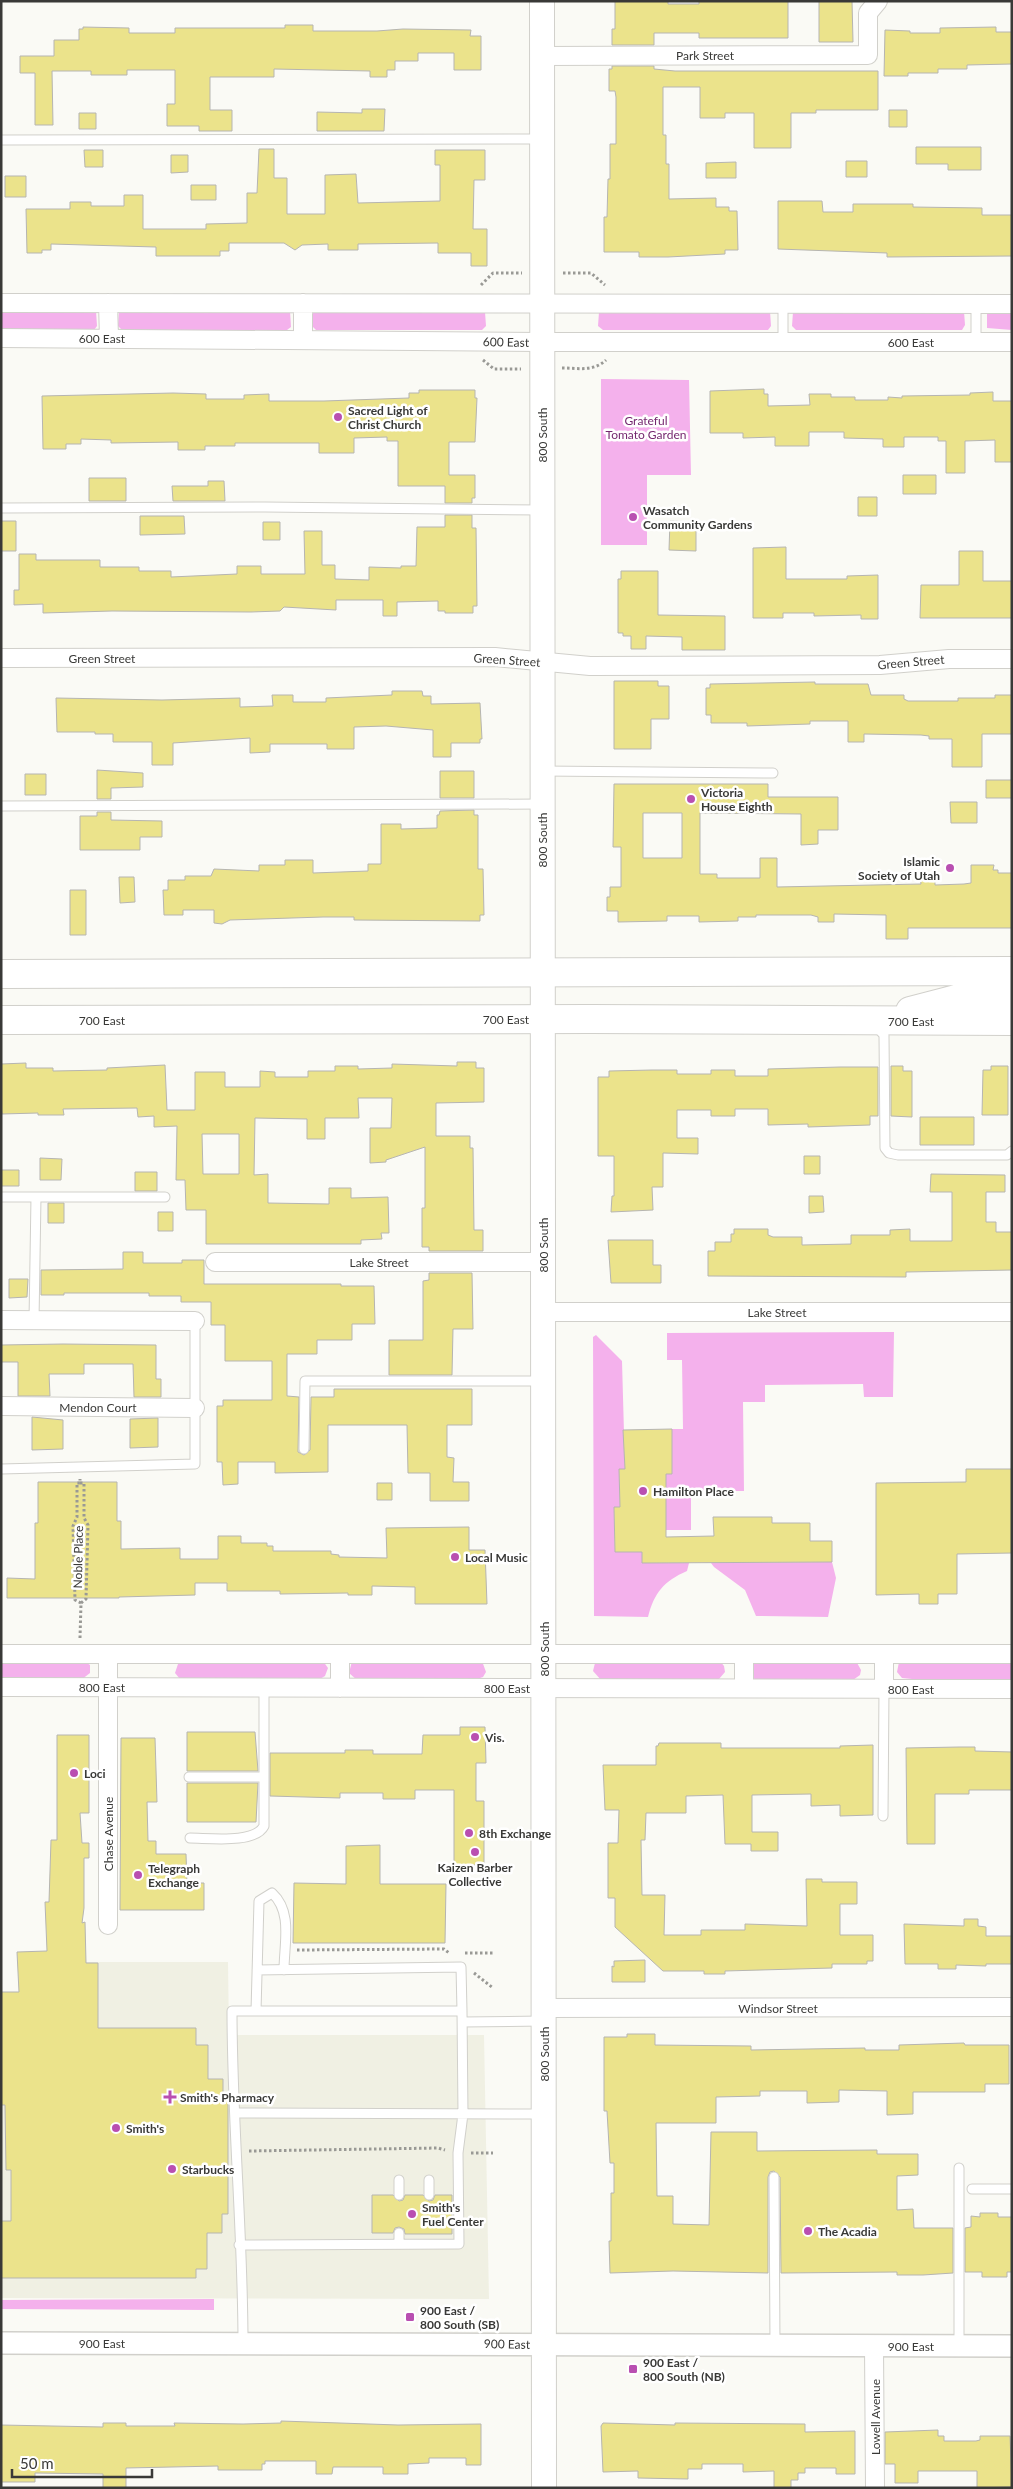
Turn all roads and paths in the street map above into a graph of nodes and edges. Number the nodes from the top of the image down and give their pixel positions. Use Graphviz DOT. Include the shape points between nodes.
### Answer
graph roads {
  1 [pos="542,1"];
  2 [pos="878,1"];
  3 [pos="889,1"];
  4 [pos="542,56"];
  5 [pos="1,140"];
  6 [pos="542,140"];
  7 [pos="493,273"];
  8 [pos="500,273"];
  9 [pos="583,273"];
  10 [pos="591,273"];
  11 [pos="1,303"];
  12 [pos="108,303"];
  13 [pos="302,303"];
  14 [pos="542,303"];
  15 [pos="782,304"];
  16 [pos="976,304"];
  17 [pos="1012,304"];
  18 [pos="1,338"];
  19 [pos="109,338"];
  20 [pos="302,340"];
  21 [pos="542,342"];
  22 [pos="782,342"];
  23 [pos="976,342"];
  24 [pos="1012,342"];
  25 [pos="583,368"];
  26 [pos="494,369"];
  27 [pos="500,369"];
  28 [pos="590,369"];
  29 [pos="1,508"];
  30 [pos="542,510"];
  31 [pos="1,658"];
  32 [pos="1012,659"];
  33 [pos="542,662"];
  34 [pos="542,771"];
  35 [pos="773,774"];
  36 [pos="542,804"];
  37 [pos="1,806"];
  38 [pos="542,971"];
  39 [pos="1012,971"];
  40 [pos="1,974"];
  41 [pos="1012,996"];
  42 [pos="543,1019"];
  43 [pos="1,1020"];
  44 [pos="870,1021"];
  45 [pos="1012,1021"];
  46 [pos="1012,1151"];
  47 [pos="1,1196"];
  48 [pos="36,1197"];
  49 [pos="165,1197"];
  50 [pos="215,1262"];
  51 [pos="543,1262"];
  52 [pos="543,1312"];
  53 [pos="1012,1312"];
  54 [pos="1,1320"];
  55 [pos="34,1320"];
  56 [pos="195,1320"];
  57 [pos="543,1381"];
  58 [pos="1,1406"];
  59 [pos="195,1408"];
  60 [pos="304,1449"];
  61 [pos="80,1467"];
  62 [pos="1,1469"];
  63 [pos="80,1483"];
  64 [pos="80,1602"];
  65 [pos="1,1654"];
  66 [pos="80,1654"];
  67 [pos="108,1654"];
  68 [pos="340,1654"];
  69 [pos="544,1654"];
  70 [pos="744,1654"];
  71 [pos="884,1654"];
  72 [pos="1012,1654"];
  73 [pos="1,1687"];
  74 [pos="108,1687"];
  75 [pos="264,1688"];
  76 [pos="340,1688"];
  77 [pos="544,1688"];
  78 [pos="744,1688"];
  79 [pos="884,1689"];
  80 [pos="1012,1689"];
  81 [pos="189,1778"];
  82 [pos="264,1778"];
  83 [pos="883,1816"];
  84 [pos="190,1838"];
  85 [pos="108,1925"];
  86 [pos="473,1953"];
  87 [pos="493,1953"];
  88 [pos="257,1970"];
  89 [pos="284,1970"];
  90 [pos="1012,2007"];
  91 [pos="256,2011"];
  92 [pos="462,2011"];
  93 [pos="544,2015"];
  94 [pos="462,2022"];
  95 [pos="236,2113"];
  96 [pos="463,2114"];
  97 [pos="544,2114"];
  98 [pos="237,2151"];
  99 [pos="458,2153"];
  100 [pos="493,2153"];
  101 [pos="959,2168"];
  102 [pos="774,2177"];
  103 [pos="399,2180"];
  104 [pos="429,2180"];
  105 [pos="972,2189"];
  106 [pos="1012,2189"];
  107 [pos="399,2195"];
  108 [pos="429,2195"];
  109 [pos="399,2234"];
  110 [pos="429,2234"];
  111 [pos="399,2244"];
  112 [pos="429,2244"];
  113 [pos="239,2245"];
  114 [pos="1,2342"];
  115 [pos="243,2344"];
  116 [pos="545,2345"];
  117 [pos="775,2346"];
  118 [pos="874,2346"];
  119 [pos="959,2346"];
  120 [pos="1012,2346"];
  121 [pos="544,2488"];
  122 [pos="875,2488"];
  1 -- 4 [label="main road, 800 South"];
  2 -- 3 [label="street"];
  2 -- 4 [label="street, Park Street" via="868,13 868,55"];
  4 -- 6 [label="main road, 800 South"];
  5 -- 6 [label="lane"];
  6 -- 14 [label="main road, 800 South"];
  7 -- 8 [label="path"];
  9 -- 10 [label="path"];
  11 -- 12 [label="street"];
  12 -- 13 [label="street"];
  12 -- 19 [label="street"];
  13 -- 14 [label="street"];
  13 -- 20 [label="street"];
  14 -- 15 [label="street"];
  14 -- 21 [label="main road, 800 South"];
  15 -- 16 [label="street"];
  15 -- 22 [label="lane"];
  16 -- 17 [label="street"];
  16 -- 23 [label="lane"];
  18 -- 19 [label="street, 600 East"];
  19 -- 20 [label="street, 600 East"];
  20 -- 21 [label="street, 600 East"];
  21 -- 22 [label="street, 600 East"];
  21 -- 30 [label="main road, 800 South"];
  22 -- 23 [label="street, 600 East"];
  23 -- 24 [label="street, 600 East"];
  25 -- 28 [label="path"];
  26 -- 27 [label="path"];
  29 -- 30 [label="lane"];
  30 -- 33 [label="main road, 800 South"];
  31 -- 33 [label="street, Green Street" via="495,658"];
  32 -- 33 [label="street, Green Street" via="860,665 590,666"];
  33 -- 34 [label="main road, 800 South"];
  34 -- 35 [label="lane"];
  34 -- 36 [label="main road, 800 South"];
  36 -- 37 [label="lane"];
  36 -- 38 [label="main road, 800 South"];
  38 -- 39 [label="main road"];
  38 -- 40 [label="main road"];
  38 -- 42 [label="main road, 800 South"];
  41 -- 44 [label="main road" via="960,998"];
  42 -- 43 [label="main road, 700 East"];
  42 -- 44 [label="main road, 700 East"];
  42 -- 51 [label="main road, 800 South"];
  44 -- 45 [label="main road, 700 East"];
  44 -- 46 [label="lane" via="884,1034 885,1148 889,1153 898,1156 1007,1154"];
  47 -- 48 [label="lane"];
  48 -- 49 [label="lane"];
  48 -- 55 [label="lane"];
  50 -- 51 [label="street, Lake Street"];
  51 -- 52 [label="main road, 800 South"];
  52 -- 53 [label="street, Lake Street"];
  52 -- 57 [label="main road, 800 South"];
  54 -- 55 [label="street"];
  55 -- 56 [label="street"];
  56 -- 59 [label="lane"];
  57 -- 60 [label="lane" via="305,1381"];
  57 -- 69 [label="main road, 800 South"];
  58 -- 59 [label="street, Mendon Court"];
  59 -- 61 [label="lane" via="195,1464"];
  61 -- 62 [label="lane"];
  61 -- 63 [label="path, Noble Place"];
  63 -- 64 [label="path, Noble Place" via="77,1483 77,1517 73,1526 75,1600"];
  63 -- 64 [label="path, Noble Place" via="84,1483 89,1558 86,1599"];
  64 -- 66 [label="path, Noble Place"];
  65 -- 66 [label="street"];
  66 -- 67 [label="street"];
  67 -- 68 [label="street"];
  67 -- 74 [label="street, Chase Avenue"];
  68 -- 69 [label="street"];
  68 -- 76 [label="street"];
  69 -- 70 [label="street"];
  69 -- 77 [label="main road, 800 South"];
  70 -- 71 [label="street"];
  70 -- 78 [label="street"];
  71 -- 72 [label="street"];
  71 -- 79 [label="street"];
  73 -- 74 [label="street, 800 East"];
  74 -- 75 [label="street, 800 East"];
  74 -- 85 [label="street, Chase Avenue"];
  75 -- 76 [label="street, 800 East"];
  75 -- 82 [label="lane"];
  76 -- 77 [label="street, 800 East"];
  77 -- 78 [label="street, 800 East"];
  77 -- 93 [label="main road, 800 South"];
  78 -- 79 [label="street, 800 East"];
  79 -- 80 [label="street, 800 East"];
  79 -- 83 [label="lane"];
  81 -- 82 [label="lane"];
  82 -- 84 [label="lane" via="264,1826 257,1835"];
  86 -- 87 [label="path"];
  88 -- 89 [label="lane"];
  88 -- 89 [label="lane" via="259,1901 272,1893 280,1900 286,1916"];
  88 -- 91 [label="lane"];
  89 -- 92 [label="lane" via="461,1967"];
  90 -- 93 [label="street, Windsor Street"];
  91 -- 92 [label="lane"];
  91 -- 95 [label="lane" via="232,2011"];
  92 -- 94 [label="lane"];
  93 -- 94 [label="lane"];
  93 -- 97 [label="main road, 800 South"];
  94 -- 96 [label="lane"];
  95 -- 96 [label="lane"];
  95 -- 98 [label="lane"];
  96 -- 97 [label="lane"];
  96 -- 99 [label="lane"];
  97 -- 116 [label="main road, 800 South"];
  98 -- 99 [label="path" via="438,2148"];
  98 -- 113 [label="lane"];
  99 -- 100 [label="path"];
  99 -- 112 [label="lane" via="459,2244"];
  101 -- 119 [label="lane"];
  102 -- 117 [label="lane"];
  103 -- 107 [label="lane"];
  104 -- 108 [label="lane"];
  105 -- 106 [label="lane"];
  109 -- 111 [label="lane"];
  110 -- 112 [label="lane"];
  111 -- 112 [label="lane"];
  111 -- 113 [label="lane"];
  113 -- 115 [label="lane"];
  114 -- 115 [label="street, 900 East"];
  115 -- 116 [label="street, 900 East"];
  116 -- 117 [label="street, 900 East"];
  116 -- 121 [label="main road, 800 South"];
  117 -- 118 [label="street, 900 East"];
  118 -- 119 [label="street, 900 East"];
  118 -- 122 [label="street, Lowell Avenue"];
  119 -- 120 [label="street, 900 East"];
}
